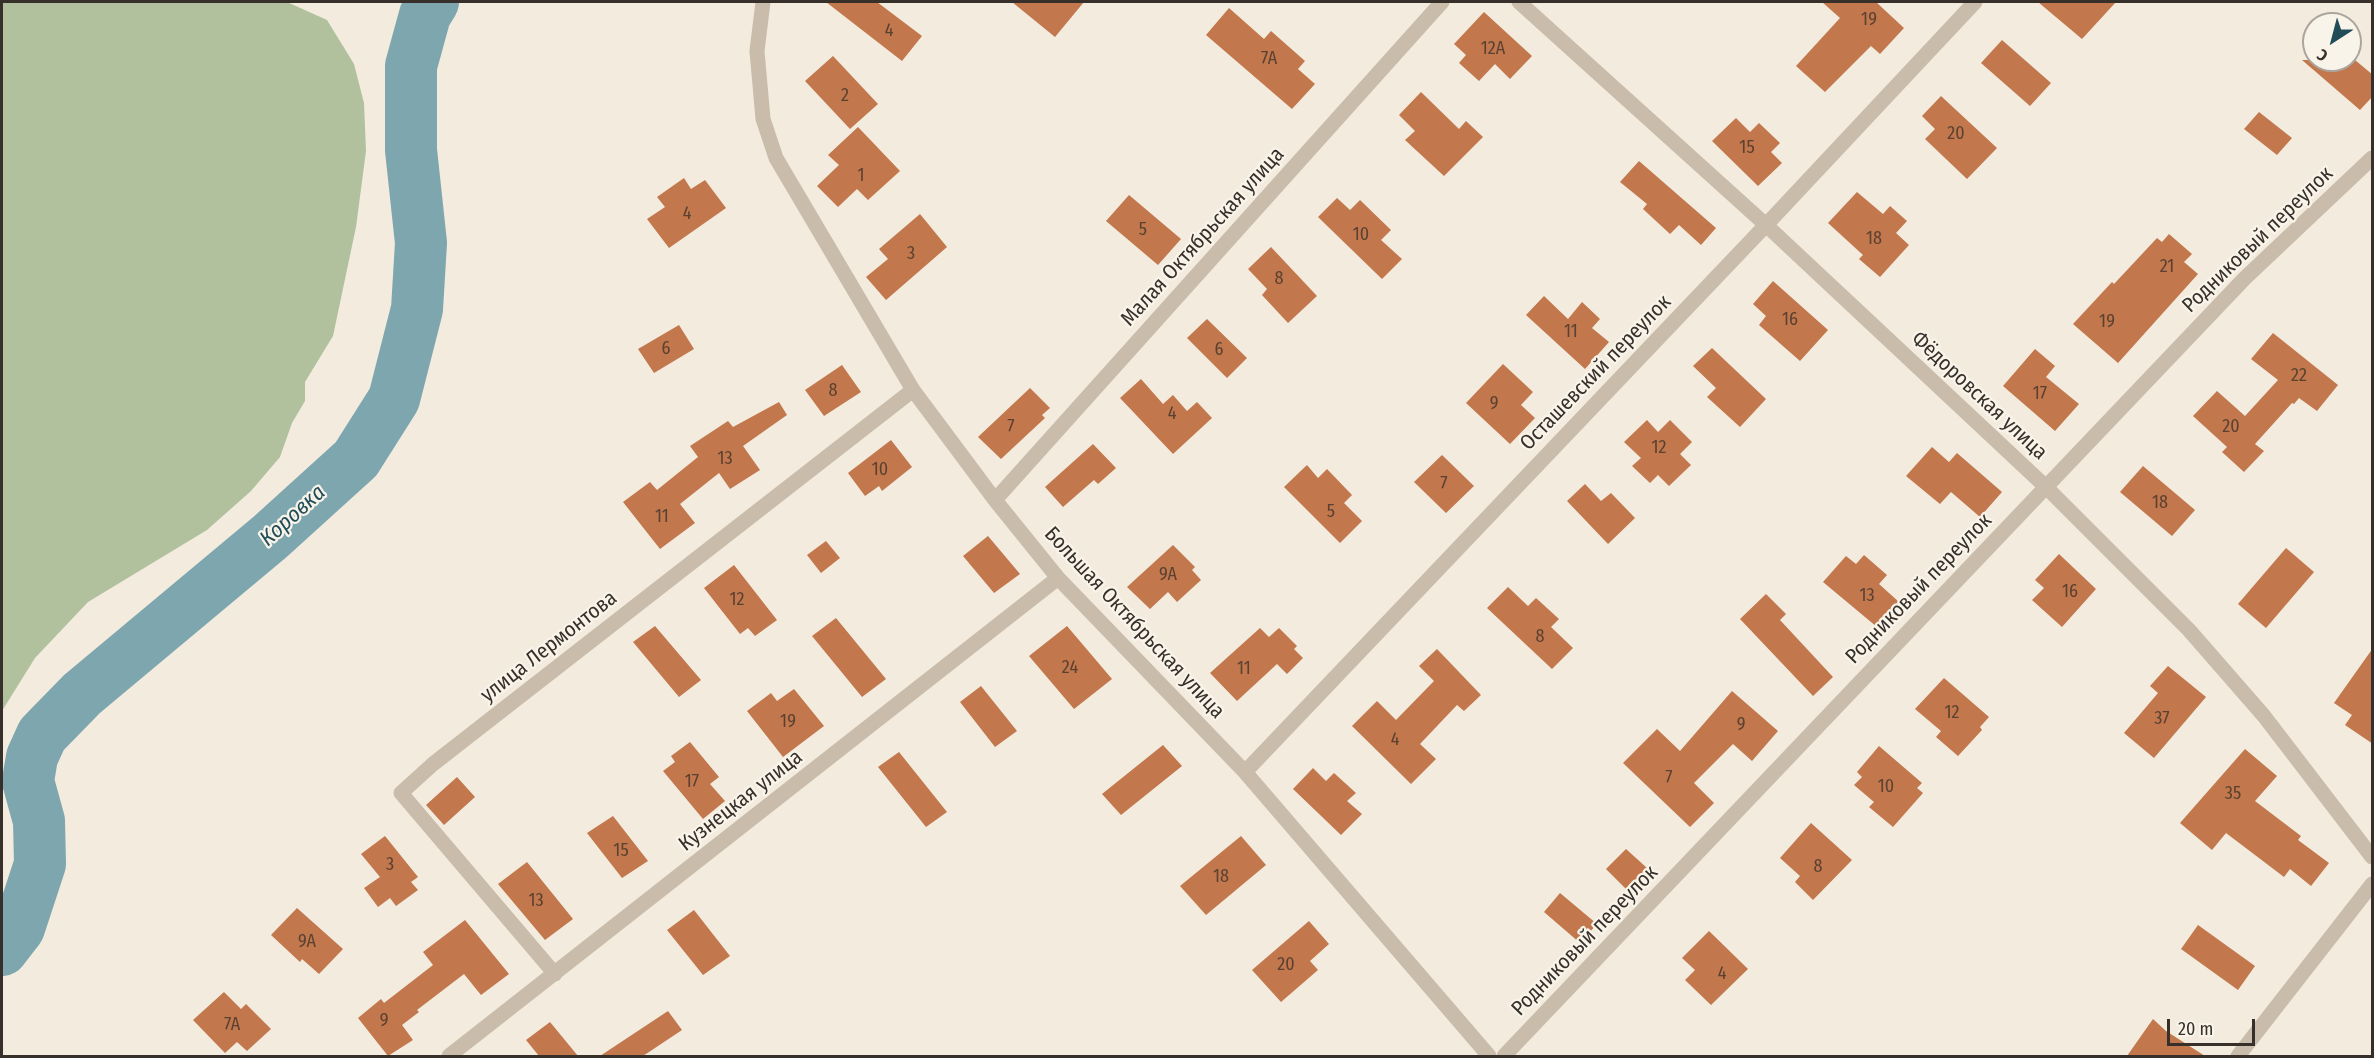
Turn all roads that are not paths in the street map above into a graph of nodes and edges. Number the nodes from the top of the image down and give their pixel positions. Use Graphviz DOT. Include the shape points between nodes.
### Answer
graph roads {
  1 [pos="763,2"];
  2 [pos="1442,2"];
  3 [pos="1519,2"];
  4 [pos="1975,2"];
  5 [pos="2373,158"];
  6 [pos="1766,225"];
  7 [pos="913,390"];
  8 [pos="2046,487"];
  9 [pos="995,500"];
  10 [pos="1058,578"];
  11 [pos="1245,772"];
  12 [pos="2373,857"];
  13 [pos="2373,884"];
  14 [pos="555,974"];
  15 [pos="449,1056"];
  16 [pos="1489,1056"];
  17 [pos="1504,1056"];
  18 [pos="2238,1056"];
  1 -- 7 [label="street, Большая Октябрьская улица" via="757,51 763,119 776,159"];
  2 -- 9 [label="street, Малая Октябрьская улица"];
  3 -- 6 [label="street, Фёдоровская улица"];
  4 -- 6 [label="street, Осташевский переулок"];
  5 -- 8 [label="street, Родниковый переулок" via="2245,278"];
  6 -- 8 [label="street, Фёдоровская улица"];
  6 -- 11 [label="street, Осташевский переулок"];
  7 -- 9 [label="street, Большая Октябрьская улица"];
  7 -- 14 [label="street, улица Лермонтова" via="433,764 401,794"];
  8 -- 12 [label="street, Фёдоровская улица" via="2189,630 2265,716"];
  8 -- 17 [label="street, Родниковый переулок"];
  9 -- 10 [label="street, Большая Октябрьская улица"];
  10 -- 11 [label="street, Большая Октябрьская улица"];
  10 -- 14 [label="street, Кузнецкая улица"];
  11 -- 16 [label="street, Большая Октябрьская улица"];
  13 -- 18 [label="street"];
  14 -- 15 [label="street, Кузнецкая улица"];
}
